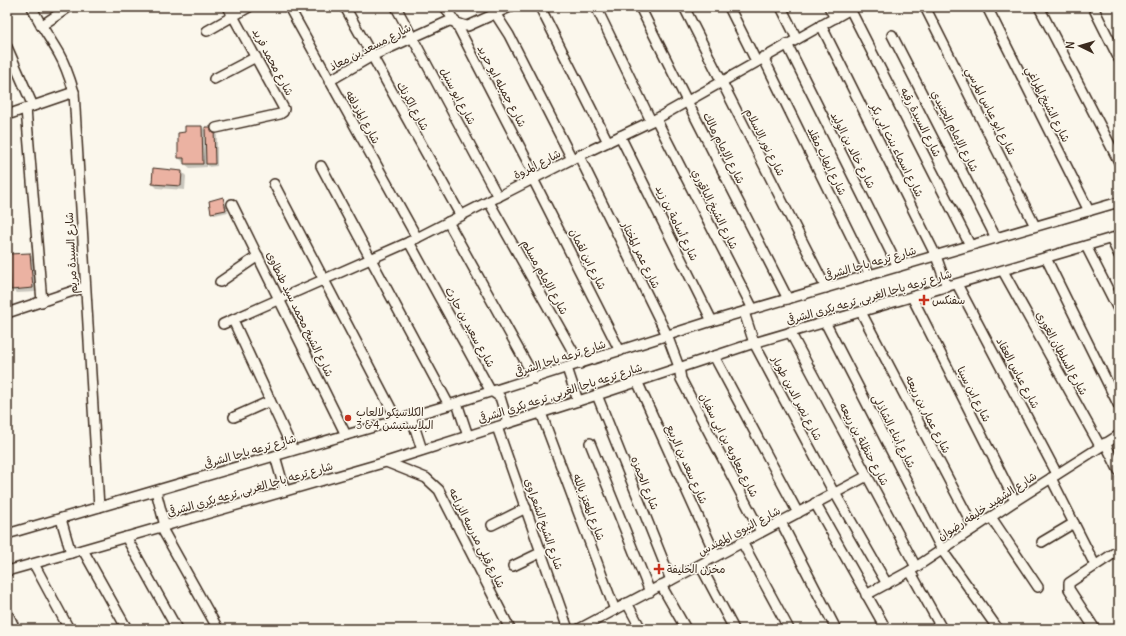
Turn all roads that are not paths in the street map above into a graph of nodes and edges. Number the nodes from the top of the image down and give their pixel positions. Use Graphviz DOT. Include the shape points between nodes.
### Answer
graph roads {
  1 [pos="32,7"];
  2 [pos="69,7"];
  3 [pos="228,7"];
  4 [pos="249,7"];
  5 [pos="289,7"];
  6 [pos="345,7"];
  7 [pos="396,7"];
  8 [pos="445,7"];
  9 [pos="510,7"];
  10 [pos="540,7"];
  11 [pos="596,7"];
  12 [pos="640,7"];
  13 [pos="684,7"];
  14 [pos="729,7"];
  15 [pos="781,7"];
  16 [pos="829,7"];
  17 [pos="926,7"];
  18 [pos="986,7"];
  19 [pos="1039,7"];
  20 [pos="1093,7"];
  21 [pos="852,8"];
  22 [pos="493,10"];
  23 [pos="233,16"];
  24 [pos="835,18"];
  25 [pos="453,21"];
  26 [pos="821,25"];
  27 [pos="41,26"];
  28 [pos="207,31"];
  29 [pos="892,35"];
  30 [pos="412,38"];
  31 [pos="797,39"];
  32 [pos="787,44"];
  33 [pos="7,46"];
  34 [pos="372,56"];
  35 [pos="256,57"];
  36 [pos="759,59"];
  37 [pos="1119,59"];
  38 [pos="214,79"];
  39 [pos="329,81"];
  40 [pos="720,82"];
  41 [pos="74,92"];
  42 [pos="687,101"];
  43 [pos="30,108"];
  44 [pos="7,115"];
  45 [pos="653,120"];
  46 [pos="216,128"];
  47 [pos="620,136"];
  48 [pos="608,142"];
  49 [pos="576,158"];
  50 [pos="1119,162"];
  51 [pos="321,166"];
  52 [pos="535,178"];
  53 [pos="274,184"];
  54 [pos="498,197"];
  55 [pos="489,202"];
  56 [pos="1119,202"];
  57 [pos="232,204"];
  58 [pos="1089,211"];
  59 [pos="461,216"];
  60 [pos="448,222"];
  61 [pos="1035,226"];
  62 [pos="996,238"];
  63 [pos="1115,238"];
  64 [pos="413,240"];
  65 [pos="970,245"];
  66 [pos="1086,246"];
  67 [pos="1119,255"];
  68 [pos="258,256"];
  69 [pos="936,256"];
  70 [pos="1046,258"];
  71 [pos="371,260"];
  72 [pos="898,267"];
  73 [pos="1003,271"];
  74 [pos="870,275"];
  75 [pos="324,281"];
  76 [pos="220,282"];
  77 [pos="957,284"];
  78 [pos="85,287"];
  79 [pos="947,287"];
  80 [pos="826,288"];
  81 [pos="912,297"];
  82 [pos="788,299"];
  83 [pos="280,300"];
  84 [pos="42,302"];
  85 [pos="749,311"];
  86 [pos="1119,311"];
  87 [pos="861,312"];
  88 [pos="7,314"];
  89 [pos="234,320"];
  90 [pos="712,321"];
  91 [pos="825,322"];
  92 [pos="223,324"];
  93 [pos="790,332"];
  94 [pos="667,335"];
  95 [pos="754,343"];
  96 [pos="620,351"];
  97 [pos="714,356"];
  98 [pos="580,364"];
  99 [pos="679,367"];
  100 [pos="566,368"];
  101 [pos="535,378"];
  102 [pos="636,381"];
  103 [pos="494,392"];
  104 [pos="597,395"];
  105 [pos="270,401"];
  106 [pos="578,401"];
  107 [pos="453,404"];
  108 [pos="1119,406"];
  109 [pos="541,413"];
  110 [pos="411,416"];
  111 [pos="234,417"];
  112 [pos="397,420"];
  113 [pos="508,423"];
  114 [pos="497,426"];
  115 [pos="346,435"];
  116 [pos="1119,435"];
  117 [pos="468,436"];
  118 [pos="590,442"];
  119 [pos="1103,445"];
  120 [pos="293,450"];
  121 [pos="422,450"];
  122 [pos="275,456"];
  123 [pos="386,462"];
  124 [pos="1119,471"];
  125 [pos="867,476"];
  126 [pos="1054,476"];
  127 [pos="156,491"];
  128 [pos="285,491"];
  129 [pos="835,493"];
  130 [pos="1015,501"];
  131 [pos="815,504"];
  132 [pos="99,507"];
  133 [pos="526,508"];
  134 [pos="798,513"];
  135 [pos="991,517"];
  136 [pos="61,519"];
  137 [pos="781,522"];
  138 [pos="1074,523"];
  139 [pos="492,525"];
  140 [pos="163,526"];
  141 [pos="974,528"];
  142 [pos="761,532"];
  143 [pos="7,534"];
  144 [pos="126,537"];
  145 [pos="742,542"];
  146 [pos="1042,542"];
  147 [pos="83,550"];
  148 [pos="942,550"];
  149 [pos="542,552"];
  150 [pos="70,553"];
  151 [pos="1118,553"];
  152 [pos="716,556"];
  153 [pos="34,564"];
  154 [pos="700,565"];
  155 [pos="1096,565"];
  156 [pos="513,566"];
  157 [pos="913,569"];
  158 [pos="7,570"];
  159 [pos="671,580"];
  160 [pos="886,584"];
  161 [pos="661,585"];
  162 [pos="1038,587"];
  163 [pos="650,592"];
  164 [pos="866,595"];
  165 [pos="627,604"];
  166 [pos="615,610"];
  167 [pos="7,612"];
  168 [pos="590,627"];
  169 [pos="16,629"];
  170 [pos="69,629"];
  171 [pos="127,629"];
  172 [pos="177,629"];
  173 [pos="218,629"];
  174 [pos="510,629"];
  175 [pos="568,629"];
  176 [pos="579,629"];
  177 [pos="641,629"];
  178 [pos="686,629"];
  179 [pos="734,629"];
  180 [pos="789,629"];
  181 [pos="836,629"];
  182 [pos="886,629"];
  183 [pos="942,629"];
  184 [pos="998,629"];
  185 [pos="1094,629"];
  1 -- 27 [label="street, شارع السيدة مريم"];
  2 -- 27 [label="street"];
  3 -- 23 [label="street, شارع محمد فريد"];
  4 -- 23 [label="street"];
  5 -- 39 [label="street, شارع المزدلفه"];
  6 -- 34 [label="street, شارع الكرنك"];
  7 -- 30 [label="street, شارع ابو سنبل"];
  8 -- 25 [label="street, شارع جميله ابو حريد"];
  9 -- 22 [label="street"];
  10 -- 48 [label="street"];
  11 -- 45 [label="street, شارع الشيخ الباقوري"];
  12 -- 42 [label="street, شارع الإمام مالك"];
  13 -- 40 [label="street, شارع نور الاسلام"];
  14 -- 36 [label="street, شارع ايهاب مقلد"];
  15 -- 31 [label="street"];
  16 -- 24 [label="street"];
  17 -- 61 [label="street, شارع ابو عباس المرسي"];
  18 -- 58 [label="street, شارع الشيخ المراغي"];
  19 -- 50 [label="street"];
  20 -- 37 [label="street"];
  21 -- 24 [label="street, شارع المروة"];
  21 -- 65 [label="street, شارع السيدة رقيه"];
  22 -- 25 [label="street" via="468,26"];
  22 -- 49 [label="street, شارع عمر المختار"];
  23 -- 28 [label="street"];
  23 -- 35 [label="street, شارع محمد فريد"];
  24 -- 26 [label="street, شارع المروة"];
  25 -- 30 [label="street, شارع مسعد بن معاذ"];
  25 -- 52 [label="street, شارع جميله ابو حريد"];
  26 -- 31 [label="street, شارع المروة"];
  26 -- 69 [label="street, شارع اسماء بنت ابى بكر"];
  27 -- 41 [label="street, شارع السيدة مريم" via="59,54"];
  29 -- 62 [label="street, شارع الإمام الجنيدي"];
  30 -- 34 [label="street, شارع مسعد بن معاذ"];
  30 -- 54 [label="street, شارع ابو سنبل"];
  31 -- 32 [label="street, شارع المروة"];
  32 -- 36 [label="street, شارع المروة"];
  32 -- 72 [label="street, شارع خالد بن الوليد"];
  33 -- 43 [label="street"];
  34 -- 39 [label="street, شارع مسعد بن معاذ"];
  34 -- 59 [label="street, شارع الكرنك"];
  35 -- 38 [label="street"];
  35 -- 46 [label="street, شارع محمد فريد" via="284,109 283,112"];
  36 -- 40 [label="street, شارع المروة"];
  36 -- 74 [label="street, شارع ايهاب مقلد"];
  39 -- 64 [label="street, شارع المزدلفه"];
  40 -- 42 [label="street, شارع المروة"];
  40 -- 80 [label="street, شارع نور الاسلام"];
  41 -- 43 [label="street"];
  41 -- 78 [label="street, شارع السيدة مريم"];
  42 -- 45 [label="street, شارع المروة"];
  42 -- 82 [label="street, شارع الإمام مالك"];
  43 -- 44 [label="street"];
  43 -- 84 [label="street"];
  45 -- 47 [label="street, شارع المروة"];
  45 -- 85 [label="street, شارع الشيخ الباقوري"];
  47 -- 48 [label="street, شارع المروة"];
  47 -- 90 [label="street, شارع أسامة بن زيد"];
  48 -- 49 [label="street, شارع المروة"];
  49 -- 52 [label="street, شارع المروة"];
  49 -- 94 [label="street, شارع عمر المختار"];
  51 -- 71 [label="street"];
  52 -- 54 [label="street, شارع المروة"];
  52 -- 96 [label="street, شارع ابن لقمان"];
  53 -- 75 [label="street"];
  54 -- 55 [label="street, شارع المروة"];
  55 -- 59 [label="street, شارع المروة"];
  55 -- 98 [label="street, شارع الإمام مسلم"];
  56 -- 58 [label="street, شارع ترعه باجا الشرقى"];
  57 -- 68 [label="street, شارع الشيخ محمد سيد طنطاوى"];
  58 -- 61 [label="street, شارع ترعه باجا الشرقى"];
  59 -- 60 [label="street, شارع المروة"];
  60 -- 64 [label="street, شارع المروة"];
  60 -- 101 [label="street"];
  61 -- 62 [label="street, شارع ترعه باجا الشرقى"];
  62 -- 65 [label="street, شارع ترعه باجا الشرقى"];
  63 -- 66 [label="street, شارع ترعه باجا الغربى, ترعه بكرى الشرقى"];
  63 -- 67 [label="street"];
  64 -- 71 [label="street, شارع المروة"];
  64 -- 103 [label="street, شارع سعيد بن حارث" via="488,386"];
  65 -- 69 [label="street, شارع ترعه باجا الشرقى"];
  66 -- 70 [label="street, شارع ترعه باجا الغربى, ترعه بكرى الشرقى"];
  66 -- 86 [label="street"];
  68 -- 76 [label="street"];
  68 -- 83 [label="street, شارع الشيخ محمد سيد طنطاوى"];
  69 -- 72 [label="street, شارع ترعه باجا الشرقى"];
  69 -- 79 [label="street, شارع اسماء بنت ابى بكر"];
  70 -- 73 [label="street, شارع ترعه باجا الغربى, ترعه بكرى الشرقى"];
  70 -- 108 [label="street"];
  71 -- 75 [label="street, شارع المروة"];
  71 -- 107 [label="street"];
  72 -- 74 [label="street, شارع ترعه باجا الشرقى"];
  73 -- 77 [label="street, شارع ترعه باجا الغربى, ترعه بكرى الشرقى"];
  73 -- 119 [label="street, شارع السلطان الغورى"];
  74 -- 80 [label="street, شارع ترعه باجا الشرقى"];
  75 -- 83 [label="street, شارع المروة"];
  75 -- 112 [label="street"];
  77 -- 79 [label="street, شارع ترعه باجا الغربى, ترعه بكرى الشرقى"];
  77 -- 126 [label="street, شارع عباس العقاد"];
  78 -- 84 [label="street"];
  78 -- 132 [label="street, شارع السيدة مريم"];
  79 -- 81 [label="street, شارع ترعه باجا الغربى, ترعه بكرى الشرقى"];
  80 -- 82 [label="street, شارع ترعه باجا الشرقى"];
  81 -- 87 [label="street, شارع ترعه باجا الغربى, ترعه بكرى الشرقى"];
  81 -- 130 [label="street, شارع ابن سينا"];
  82 -- 85 [label="street, شارع ترعه باجا الشرقى"];
  83 -- 89 [label="street, شارع المروة"];
  83 -- 115 [label="street, شارع الشيخ محمد سيد طنطاوى"];
  84 -- 88 [label="street"];
  85 -- 90 [label="street, شارع ترعه باجا الشرقى"];
  85 -- 95 [label="street, شارع نصر الدين طوبار"];
  87 -- 91 [label="street, شارع ترعه باجا الغربى, ترعه بكرى الشرقى"];
  87 -- 141 [label="street, شارع عمار بن ربيعه"];
  89 -- 92 [label="street, شارع المروة"];
  89 -- 105 [label="street"];
  90 -- 94 [label="street, شارع ترعه باجا الشرقى"];
  91 -- 93 [label="street, شارع ترعه باجا الغربى, ترعه بكرى الشرقى"];
  91 -- 148 [label="street, شارع أبناء الشاذلى"];
  93 -- 95 [label="street, شارع ترعه باجا الغربى, ترعه بكرى الشرقى"];
  93 -- 125 [label="street, شارع حنظلة بن ربيعه"];
  94 -- 96 [label="street, شارع ترعه باجا الشرقى"];
  94 -- 99 [label="street, شارع عمر المختار"];
  95 -- 97 [label="street, شارع ترعه باجا الغربى, ترعه بكرى الشرقى"];
  95 -- 129 [label="street, شارع نصر الدين طوبار"];
  96 -- 98 [label="street, شارع ترعه باجا الشرقى"];
  97 -- 99 [label="street, شارع ترعه باجا الغربى, ترعه بكرى الشرقى"];
  97 -- 134 [label="street"];
  98 -- 100 [label="street, شارع ترعه باجا الشرقى"];
  99 -- 102 [label="street, شارع ترعه باجا الغربى, ترعه بكرى الشرقى"];
  99 -- 142 [label="street, شارع معاويه بن ابى سفيان" via="681,379"];
  100 -- 101 [label="street, شارع ترعه باجا الشرقى"];
  100 -- 106 [label="street"];
  101 -- 103 [label="street, شارع ترعه باجا الشرقى"];
  102 -- 104 [label="street, شارع ترعه باجا الغربى, ترعه بكرى الشرقى"];
  102 -- 152 [label="street, شارع سعد بن الربيع"];
  103 -- 107 [label="street, شارع ترعه باجا الشرقى"];
  103 -- 113 [label="street, شارع سعيد بن حارث" via="500,397"];
  104 -- 106 [label="street, شارع ترعه باجا الغربى, ترعه بكرى الشرقى"];
  104 -- 159 [label="street, شارع الحمزه"];
  105 -- 111 [label="street"];
  105 -- 120 [label="street"];
  106 -- 109 [label="street, شارع ترعه باجا الغربى, ترعه بكرى الشرقى"];
  107 -- 110 [label="street, شارع ترعه باجا الشرقى"];
  107 -- 117 [label="street"];
  109 -- 113 [label="street, شارع ترعه باجا الغربى, ترعه بكرى الشرقى"];
  109 -- 166 [label="street, شارع المعتز بالله"];
  110 -- 112 [label="street, شارع ترعه باجا الشرقى"];
  110 -- 121 [label="street"];
  112 -- 115 [label="street, شارع ترعه باجا الشرقى"];
  113 -- 114 [label="street, شارع ترعه باجا الغربى, ترعه بكرى الشرقى"];
  114 -- 117 [label="street, شارع ترعه باجا الغربى, ترعه بكرى الشرقى"];
  114 -- 133 [label="street, شارع الشيخ الشعراوى"];
  115 -- 120 [label="street, شارع ترعه باجا الشرقى"];
  116 -- 119 [label="street, شارع الشهيد خليفه رضوان"];
  117 -- 121 [label="street, شارع ترعه باجا الغربى, ترعه بكرى الشرقى"];
  118 -- 163 [label="street"];
  119 -- 124 [label="street, شارع السلطان الغورى"];
  119 -- 126 [label="street, شارع الشهيد خليفه رضوان"];
  120 -- 122 [label="street, شارع ترعه باجا الشرقى"];
  121 -- 123 [label="street, شارع ترعه باجا الغربى, ترعه بكرى الشرقى"];
  122 -- 127 [label="street, شارع ترعه باجا الشرقى"];
  122 -- 128 [label="street"];
  123 -- 128 [label="street, شارع ترعه باجا الغربى, ترعه بكرى الشرقى"];
  123 -- 174 [label="street, شارع قبلى مدرسه الزراعه" via="426,478 439,490"];
  125 -- 129 [label="street, شارع النبوى المهندس"];
  125 -- 157 [label="street, شارع حنظلة بن ربيعه"];
  126 -- 130 [label="street, شارع الشهيد خليفه رضوان"];
  126 -- 138 [label="street, شارع عباس العقاد"];
  127 -- 132 [label="street, شارع ترعه باجا الشرقى"];
  127 -- 140 [label="street"];
  128 -- 140 [label="street, شارع ترعه باجا الغربى, ترعه بكرى الشرقى"];
  129 -- 131 [label="street, شارع النبوى المهندس"];
  129 -- 160 [label="street, شارع نصر الدين طوبار"];
  130 -- 135 [label="street, شارع الشهيد خليفه رضوان"];
  131 -- 134 [label="street, شارع النبوى المهندس"];
  131 -- 164 [label="street"];
  132 -- 136 [label="street, شارع ترعه باجا الشرقى"];
  133 -- 139 [label="street"];
  133 -- 149 [label="street, شارع الشيخ الشعراوى"];
  134 -- 137 [label="street, شارع النبوى المهندس"];
  135 -- 141 [label="street, شارع الشهيد خليفه رضوان"];
  135 -- 162 [label="street"];
  136 -- 143 [label="street, شارع ترعه باجا الشرقى"];
  136 -- 150 [label="street"];
  137 -- 142 [label="street, شارع النبوى المهندس"];
  137 -- 181 [label="street"];
  138 -- 146 [label="street"];
  138 -- 155 [label="street, شارع عباس العقاد"];
  140 -- 144 [label="street, شارع ترعه باجا الغربى, ترعه بكرى الشرقى"];
  140 -- 173 [label="street"];
  141 -- 148 [label="street, شارع الشهيد خليفه رضوان"];
  142 -- 145 [label="street, شارع النبوى المهندس"];
  144 -- 147 [label="street, شارع ترعه باجا الغربى, ترعه بكرى الشرقى"];
  144 -- 172 [label="street"];
  145 -- 152 [label="street, شارع النبوى المهندس"];
  145 -- 180 [label="street"];
  147 -- 150 [label="street, شارع ترعه باجا الغربى, ترعه بكرى الشرقى"];
  147 -- 171 [label="street"];
  148 -- 157 [label="street, شارع الشهيد خليفه رضوان"];
  148 -- 184 [label="street, شارع أبناء الشاذلى"];
  149 -- 156 [label="street"];
  149 -- 175 [label="street, شارع الشيخ الشعراوى"];
  150 -- 153 [label="street, شارع ترعه باجا الغربى, ترعه بكرى الشرقى"];
  151 -- 155 [label="street"];
  152 -- 154 [label="street, شارع النبوى المهندس"];
  153 -- 158 [label="street, شارع ترعه باجا الغربى, ترعه بكرى الشرقى"];
  153 -- 170 [label="street"];
  154 -- 159 [label="street, شارع النبوى المهندس"];
  154 -- 179 [label="street"];
  155 -- 185 [label="street" via="1071,580 1068,586"];
  157 -- 160 [label="street, شارع الشهيد خليفه رضوان"];
  157 -- 183 [label="street, شارع حنظلة بن ربيعه"];
  159 -- 161 [label="street, شارع النبوى المهندس"];
  160 -- 164 [label="street, شارع الشهيد خليفه رضوان"];
  161 -- 163 [label="street, شارع النبوى المهندس"];
  161 -- 178 [label="street"];
  163 -- 165 [label="street, شارع النبوى المهندس"];
  164 -- 182 [label="street"];
  165 -- 166 [label="street, شارع النبوى المهندس"];
  165 -- 177 [label="street"];
  166 -- 168 [label="street, شارع النبوى المهندس"];
  167 -- 169 [label="street"];
  168 -- 176 [label="street, شارع النبوى المهندس"];
}
